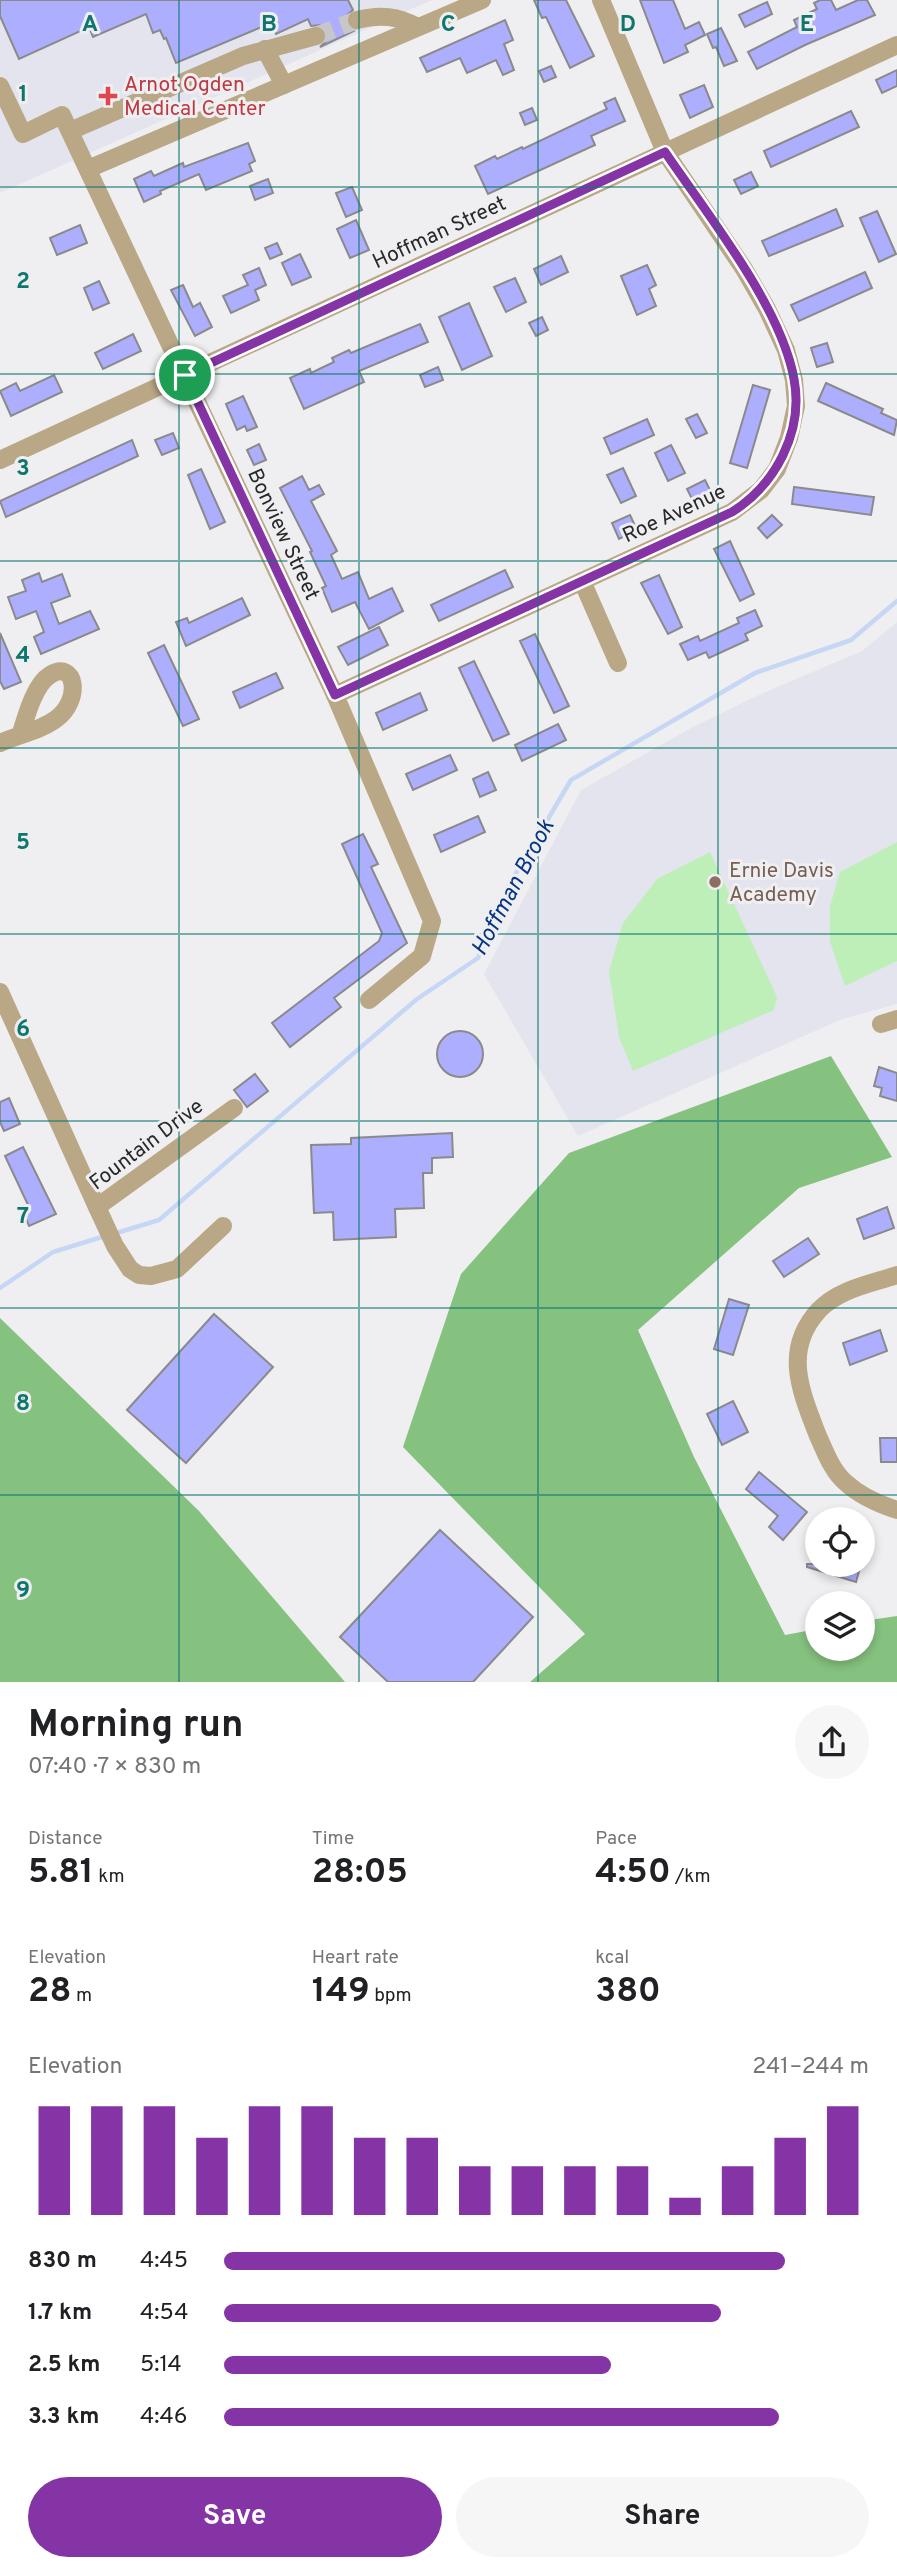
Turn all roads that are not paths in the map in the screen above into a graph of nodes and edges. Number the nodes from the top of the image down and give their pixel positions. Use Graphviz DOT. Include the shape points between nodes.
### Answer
graph roads {
  1 [pos="482,0"];
  2 [pos="601,0"];
  3 [pos="357,20"];
  4 [pos="418,27"];
  5 [pos="316,36"];
  6 [pos="897,46"];
  7 [pos="265,49"];
  8 [pos="284,85"];
  9 [pos="0,86"];
  10 [pos="70,131"];
  11 [pos="665,152"];
  12 [pos="88,169"];
  13 [pos="185,375"];
  14 [pos="0,460"];
  15 [pos="582,581"];
  16 [pos="618,663"];
  17 [pos="335,695"];
  18 [pos="21,733"];
  19 [pos="0,743"];
  20 [pos="0,992"];
  21 [pos="369,1000"];
  22 [pos="234,1108"];
  23 [pos="97,1208"];
  24 [pos="223,1226"];
  25 [pos="897,1275"];
  26 [pos="897,1510"];
  1 -- 4 [label="street"];
  2 -- 11 [label="street, Roe Avenue"];
  3 -- 4 [label="street" via="387,16"];
  4 -- 8 [label="street"];
  5 -- 7 [label="street"];
  6 -- 11 [label="street, Hoffman Street"];
  7 -- 8 [label="street"];
  7 -- 10 [label="street"];
  8 -- 12 [label="street"];
  9 -- 10 [label="street" via="23,134 62,115"];
  10 -- 12 [label="street, Bonview Street"];
  11 -- 13 [label="street, Hoffman Street"];
  11 -- 15 [label="street, Roe Avenue" via="767,309 786,350 796,406 777,469 746,503"];
  12 -- 13 [label="street, Bonview Street"];
  13 -- 14 [label="street, Hoffman Street"];
  13 -- 17 [label="street, Bonview Street"];
  15 -- 16 [label="street"];
  15 -- 17 [label="street, Roe Avenue"];
  17 -- 21 [label="street, Bonview Street" via="432,921 422,956"];
  18 -- 18 [label="street" via="56,719 68,707 74,695 68,675 50,675 43,683"];
  18 -- 19 [label="street"];
  20 -- 23 [label="street"];
  22 -- 23 [label="street, Fountain Drive"];
  23 -- 24 [label="street, Fountain Drive" via="134,1273 151,1276 184,1264"];
  25 -- 26 [label="street" via="836,1295 807,1326 797,1361 803,1397 826,1454 843,1481 874,1502"];
}
